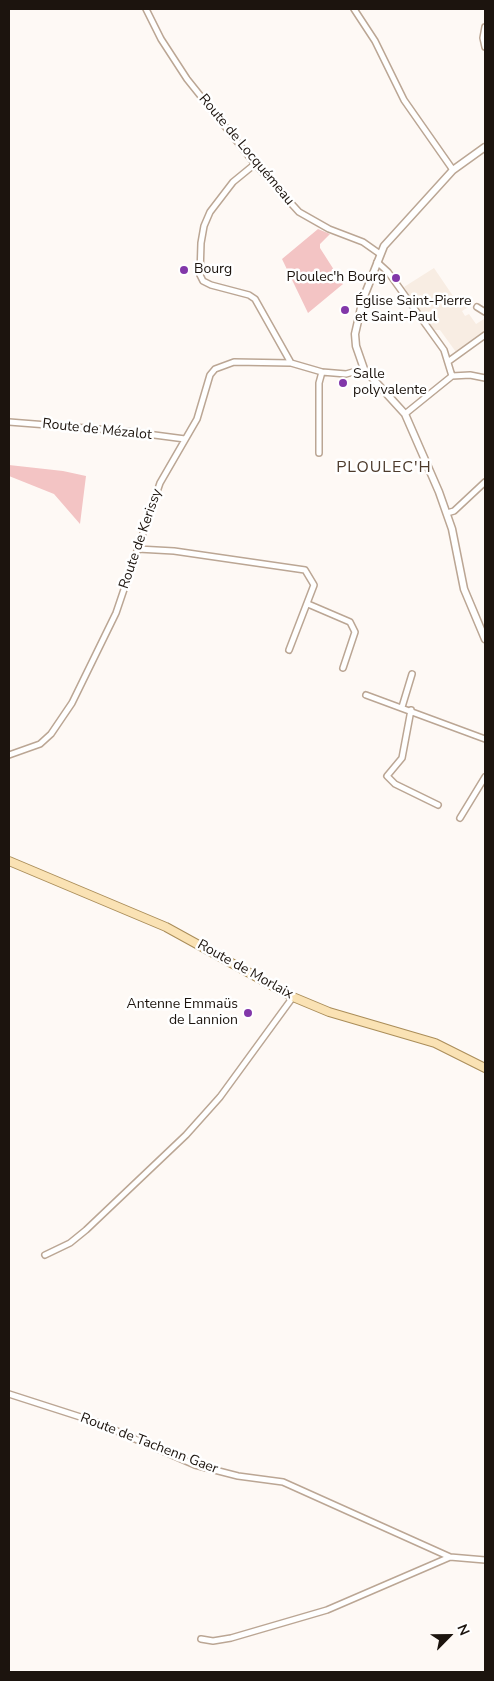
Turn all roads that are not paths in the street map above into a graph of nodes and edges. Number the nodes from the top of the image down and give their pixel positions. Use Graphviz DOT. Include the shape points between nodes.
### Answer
graph roads {
  1 [pos="146,9"];
  2 [pos="354,9"];
  3 [pos="485,27"];
  4 [pos="485,46"];
  5 [pos="485,146"];
  6 [pos="256,164"];
  7 [pos="453,170"];
  8 [pos="380,254"];
  9 [pos="377,262"];
  10 [pos="477,307"];
  11 [pos="485,312"];
  12 [pos="485,335"];
  13 [pos="449,361"];
  14 [pos="291,363"];
  15 [pos="364,369"];
  16 [pos="322,372"];
  17 [pos="452,376"];
  18 [pos="485,378"];
  19 [pos="405,414"];
  20 [pos="9,422"];
  21 [pos="184,439"];
  22 [pos="319,453"];
  23 [pos="485,482"];
  24 [pos="447,513"];
  25 [pos="138,549"];
  26 [pos="308,604"];
  27 [pos="485,639"];
  28 [pos="289,650"];
  29 [pos="343,668"];
  30 [pos="412,674"];
  31 [pos="366,695"];
  32 [pos="402,707"];
  33 [pos="411,710"];
  34 [pos="485,739"];
  35 [pos="9,755"];
  36 [pos="485,777"];
  37 [pos="438,805"];
  38 [pos="460,818"];
  39 [pos="9,861"];
  40 [pos="293,997"];
  41 [pos="485,1068"];
  42 [pos="45,1255"];
  43 [pos="9,1394"];
  44 [pos="450,1557"];
  45 [pos="485,1560"];
  46 [pos="201,1639"];
  1 -- 6 [label="street, Route de Locquémeau" via="187,79"];
  2 -- 7 [label="street" via="375,41 404,100"];
  3 -- 4 [label="street"];
  5 -- 7 [label="street"];
  6 -- 8 [label="street, Route de Locquémeau" via="299,212 329,229 363,242"];
  6 -- 14 [label="street" via="233,182 210,212 201,243 200,275 203,281 255,299"];
  7 -- 8 [label="street" via="393,234"];
  8 -- 9 [label="street"];
  9 -- 13 [label="street" via="404,293"];
  9 -- 15 [label="street" via="363,299 355,334"];
  10 -- 11 [label="street"];
  12 -- 13 [label="street"];
  13 -- 17 [label="street"];
  14 -- 16 [label="street, Route de Kerissy"];
  14 -- 21 [label="street, Route de Kerissy" via="234,362 215,369 210,375 197,419"];
  15 -- 16 [label="street, Route de Kerissy" via="346,374"];
  15 -- 19 [label="street"];
  16 -- 22 [label="street" via="319,384"];
  17 -- 18 [label="street"];
  17 -- 19 [label="street"];
  19 -- 24 [label="street"];
  20 -- 21 [label="street, Route de Mézalot"];
  21 -- 25 [label="street, Route de Kerissy" via="160,483"];
  23 -- 24 [label="street" via="454,511"];
  24 -- 27 [label="street" via="464,589"];
  25 -- 26 [label="street" via="174,551 305,570 314,585"];
  25 -- 35 [label="street, Route de Kerissy" via="116,613 72,703 51,734 40,744"];
  26 -- 28 [label="street"];
  26 -- 29 [label="street" via="350,622 355,632"];
  30 -- 32 [label="street"];
  31 -- 32 [label="street"];
  32 -- 33 [label="street"];
  33 -- 34 [label="street"];
  33 -- 37 [label="street" via="402,758 387,776 394,784"];
  36 -- 38 [label="street"];
  39 -- 40 [label="main road, Route de Morlaix" via="166,927"];
  40 -- 41 [label="main road, Route de Morlaix" via="329,1012 435,1043"];
  40 -- 42 [label="street" via="220,1097 186,1135 70,1244"];
  43 -- 44 [label="street, Route de Tachenn Gaer" via="96,1422 195,1464 238,1476 283,1482"];
  44 -- 45 [label="street, Route de Tachenn Gaer"];
  44 -- 46 [label="street" via="327,1610 231,1638 205,1642"];
}
